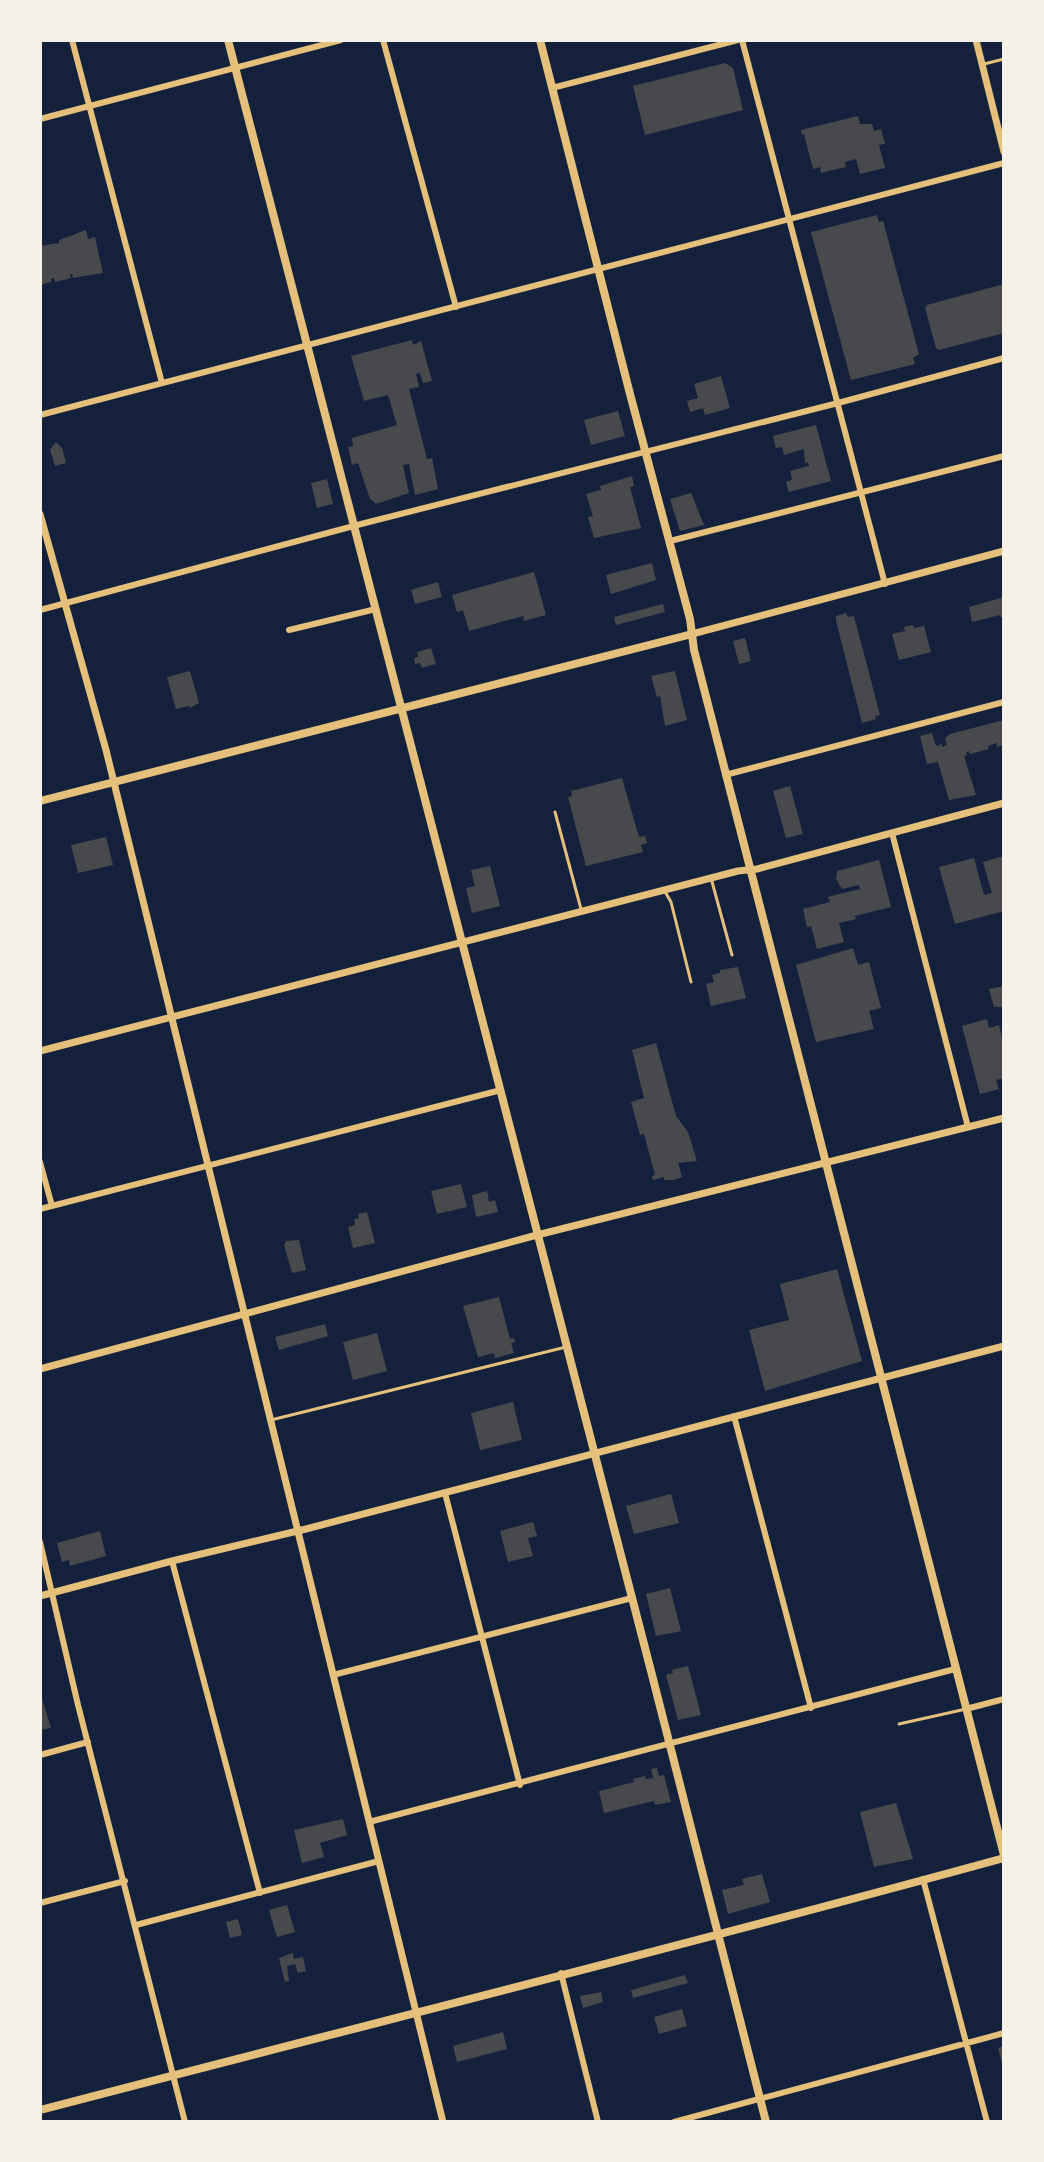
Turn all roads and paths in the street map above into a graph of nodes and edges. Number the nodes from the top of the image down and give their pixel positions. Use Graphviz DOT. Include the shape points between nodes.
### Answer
graph roads {
  1 [pos="72,40"];
  2 [pos="228,40"];
  3 [pos="341,40"];
  4 [pos="383,40"];
  5 [pos="540,40"];
  6 [pos="740,40"];
  7 [pos="976,40"];
  8 [pos="1004,59"];
  9 [pos="982,64"];
  10 [pos="235,68"];
  11 [pos="552,88"];
  12 [pos="90,106"];
  13 [pos="40,119"];
  14 [pos="1004,152"];
  15 [pos="1004,163"];
  16 [pos="789,220"];
  17 [pos="599,270"];
  18 [pos="456,307"];
  19 [pos="307,345"];
  20 [pos="1004,358"];
  21 [pos="162,383"];
  22 [pos="838,403"];
  23 [pos="40,415"];
  24 [pos="646,450"];
  25 [pos="1004,456"];
  26 [pos="861,492"];
  27 [pos="40,514"];
  28 [pos="354,526"];
  29 [pos="670,541"];
  30 [pos="1004,551"];
  31 [pos="885,584"];
  32 [pos="65,603"];
  33 [pos="376,609"];
  34 [pos="40,610"];
  35 [pos="289,630"];
  36 [pos="692,634"];
  37 [pos="1004,702"];
  38 [pos="402,708"];
  39 [pos="725,775"];
  40 [pos="113,782"];
  41 [pos="40,801"];
  42 [pos="1004,803"];
  43 [pos="555,812"];
  44 [pos="892,833"];
  45 [pos="748,870"];
  46 [pos="711,878"];
  47 [pos="664,890"];
  48 [pos="581,911"];
  49 [pos="463,942"];
  50 [pos="732,955"];
  51 [pos="691,982"];
  52 [pos="170,1018"];
  53 [pos="40,1051"];
  54 [pos="501,1090"];
  55 [pos="1004,1118"];
  56 [pos="968,1127"];
  57 [pos="40,1162"];
  58 [pos="825,1162"];
  59 [pos="207,1166"];
  60 [pos="52,1206"];
  61 [pos="40,1209"];
  62 [pos="537,1235"];
  63 [pos="244,1314"];
  64 [pos="1004,1346"];
  65 [pos="566,1347"];
  66 [pos="40,1369"];
  67 [pos="880,1378"];
  68 [pos="734,1416"];
  69 [pos="270,1421"];
  70 [pos="594,1452"];
  71 [pos="445,1493"];
  72 [pos="297,1531"];
  73 [pos="40,1542"];
  74 [pos="172,1561"];
  75 [pos="52,1593"];
  76 [pos="40,1596"];
  77 [pos="632,1598"];
  78 [pos="482,1637"];
  79 [pos="955,1669"];
  80 [pos="333,1675"];
  81 [pos="1004,1699"];
  82 [pos="811,1708"];
  83 [pos="966,1709"];
  84 [pos="899,1724"];
  85 [pos="88,1742"];
  86 [pos="670,1745"];
  87 [pos="40,1755"];
  88 [pos="520,1785"];
  89 [pos="369,1822"];
  90 [pos="1004,1856"];
  91 [pos="379,1861"];
  92 [pos="923,1879"];
  93 [pos="125,1881"];
  94 [pos="260,1893"];
  95 [pos="40,1903"];
  96 [pos="136,1925"];
  97 [pos="717,1935"];
  98 [pos="561,1973"];
  99 [pos="416,2011"];
  100 [pos="1004,2033"];
  101 [pos="967,2042"];
  102 [pos="173,2075"];
  103 [pos="760,2099"];
  104 [pos="40,2110"];
  105 [pos="185,2122"];
  106 [pos="443,2122"];
  107 [pos="598,2122"];
  108 [pos="674,2122"];
  109 [pos="766,2122"];
  110 [pos="987,2122"];
  1 -- 12 [label="street"];
  2 -- 10 [label="main road"];
  3 -- 10 [label="street"];
  4 -- 18 [label="street"];
  5 -- 11 [label="main road"];
  6 -- 11 [label="street"];
  6 -- 16 [label="street"];
  7 -- 9 [label="street"];
  8 -- 9 [label="lane"];
  9 -- 14 [label="street"];
  10 -- 12 [label="street"];
  10 -- 19 [label="main road"];
  11 -- 17 [label="main road"];
  12 -- 13 [label="street"];
  12 -- 21 [label="street"];
  15 -- 16 [label="street"];
  16 -- 17 [label="street"];
  16 -- 22 [label="street"];
  17 -- 18 [label="street"];
  17 -- 24 [label="main road"];
  18 -- 19 [label="street"];
  19 -- 21 [label="street"];
  19 -- 28 [label="main road"];
  20 -- 22 [label="street"];
  21 -- 23 [label="street"];
  22 -- 24 [label="street"];
  22 -- 26 [label="street"];
  24 -- 28 [label="street"];
  24 -- 29 [label="main road"];
  25 -- 26 [label="street"];
  26 -- 29 [label="street"];
  26 -- 31 [label="street"];
  27 -- 32 [label="street"];
  28 -- 32 [label="street"];
  28 -- 33 [label="main road"];
  29 -- 36 [label="main road"];
  30 -- 31 [label="street"];
  31 -- 36 [label="street"];
  32 -- 34 [label="street"];
  32 -- 40 [label="street"];
  33 -- 35 [label="street"];
  33 -- 38 [label="main road"];
  36 -- 38 [label="main road"];
  36 -- 39 [label="main road"];
  37 -- 39 [label="street"];
  38 -- 40 [label="main road"];
  38 -- 49 [label="main road"];
  39 -- 45 [label="main road"];
  40 -- 41 [label="main road"];
  40 -- 52 [label="street"];
  42 -- 44 [label="street"];
  43 -- 48 [label="lane"];
  44 -- 45 [label="street"];
  44 -- 56 [label="street"];
  45 -- 46 [label="street"];
  45 -- 58 [label="main road"];
  46 -- 47 [label="street"];
  46 -- 50 [label="lane"];
  47 -- 48 [label="street"];
  47 -- 51 [label="lane"];
  48 -- 49 [label="street"];
  49 -- 52 [label="street"];
  49 -- 54 [label="main road"];
  52 -- 53 [label="street"];
  52 -- 59 [label="street"];
  54 -- 59 [label="street"];
  54 -- 62 [label="main road"];
  55 -- 56 [label="street"];
  56 -- 58 [label="street"];
  57 -- 60 [label="street"];
  58 -- 62 [label="street"];
  58 -- 67 [label="main road"];
  59 -- 60 [label="street"];
  59 -- 63 [label="street"];
  60 -- 61 [label="street"];
  62 -- 63 [label="street"];
  62 -- 65 [label="main road"];
  63 -- 66 [label="street"];
  63 -- 69 [label="street"];
  64 -- 67 [label="street"];
  65 -- 69 [label="lane"];
  65 -- 70 [label="main road"];
  67 -- 68 [label="street"];
  67 -- 79 [label="main road"];
  68 -- 70 [label="street"];
  68 -- 82 [label="street"];
  69 -- 72 [label="street"];
  70 -- 71 [label="street"];
  70 -- 77 [label="main road"];
  71 -- 72 [label="street"];
  71 -- 78 [label="street"];
  72 -- 74 [label="street"];
  72 -- 80 [label="street"];
  73 -- 75 [label="street"];
  74 -- 75 [label="street"];
  74 -- 94 [label="street"];
  75 -- 76 [label="street"];
  75 -- 85 [label="street"];
  77 -- 78 [label="street"];
  77 -- 86 [label="main road"];
  78 -- 80 [label="street"];
  78 -- 88 [label="street"];
  79 -- 82 [label="street"];
  79 -- 83 [label="main road"];
  80 -- 89 [label="street"];
  81 -- 83 [label="street"];
  82 -- 86 [label="street"];
  83 -- 84 [label="lane"];
  83 -- 90 [label="main road"];
  85 -- 87 [label="street"];
  85 -- 93 [label="street"];
  86 -- 88 [label="street"];
  86 -- 97 [label="main road"];
  88 -- 89 [label="street"];
  89 -- 91 [label="street"];
  90 -- 92 [label="main road"];
  91 -- 94 [label="street"];
  91 -- 99 [label="street"];
  92 -- 97 [label="main road"];
  92 -- 101 [label="street"];
  93 -- 95 [label="street"];
  93 -- 96 [label="street"];
  94 -- 96 [label="street"];
  96 -- 102 [label="street"];
  97 -- 98 [label="main road"];
  97 -- 103 [label="main road"];
  98 -- 99 [label="main road"];
  98 -- 107 [label="street"];
  99 -- 102 [label="main road"];
  99 -- 106 [label="street"];
  100 -- 101 [label="street"];
  101 -- 103 [label="street"];
  101 -- 110 [label="street"];
  102 -- 104 [label="main road"];
  102 -- 105 [label="street"];
  103 -- 108 [label="street"];
  103 -- 109 [label="main road"];
}
